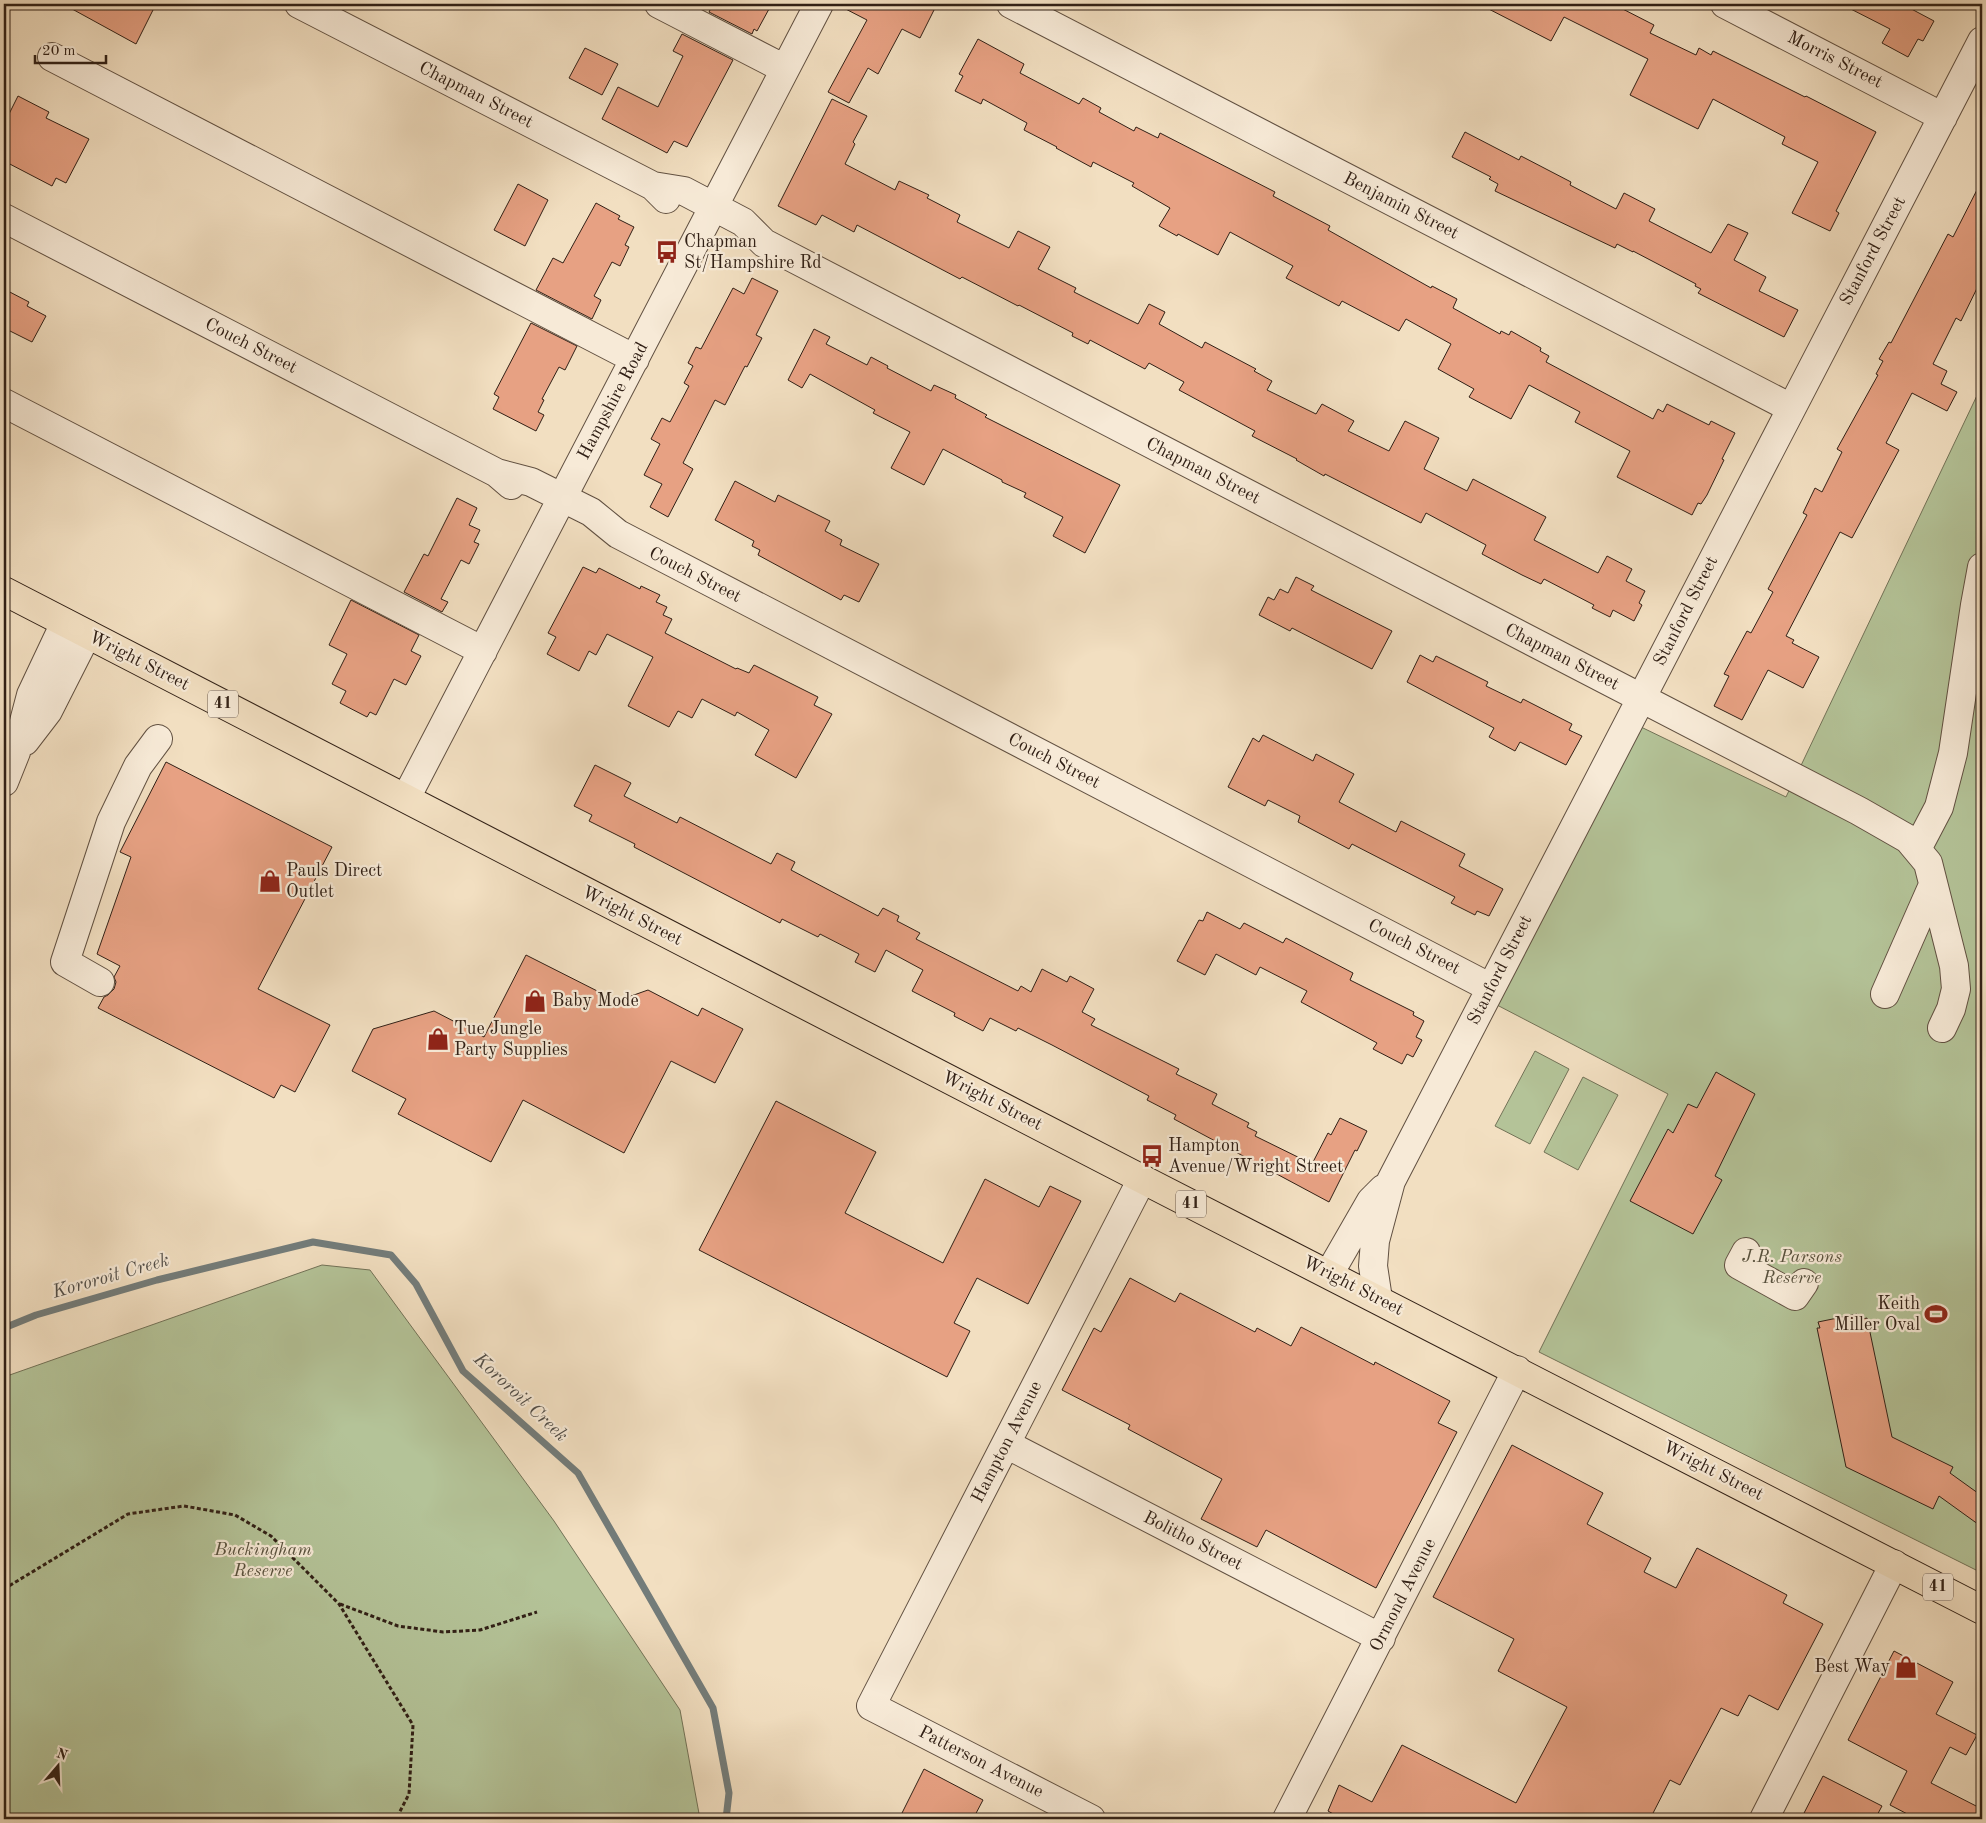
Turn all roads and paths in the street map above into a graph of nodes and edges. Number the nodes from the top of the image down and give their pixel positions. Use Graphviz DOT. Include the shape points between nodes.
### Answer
graph roads {
  1 [pos="299,4"];
  2 [pos="659,4"];
  3 [pos="818,4"];
  4 [pos="1011,4"];
  5 [pos="1725,4"];
  6 [pos="1982,41"];
  7 [pos="52,57"];
  8 [pos="785,69"];
  9 [pos="1943,117"];
  10 [pos="709,215"];
  11 [pos="4,218"];
  12 [pos="635,359"];
  13 [pos="4,403"];
  14 [pos="1791,408"];
  15 [pos="559,504"];
  16 [pos="1982,567"];
  17 [pos="4,591"];
  18 [pos="76,628"];
  19 [pos="482,651"];
  20 [pos="1641,698"];
  21 [pos="158,739"];
  22 [pos="10,749"];
  23 [pos="4,782"];
  24 [pos="406,798"];
  25 [pos="1917,849"];
  26 [pos="1933,885"];
  27 [pos="1906,947"];
  28 [pos="1950,955"];
  29 [pos="100,982"];
  30 [pos="1491,988"];
  31 [pos="1885,994"];
  32 [pos="1942,1028"];
  33 [pos="1142,1179"];
  34 [pos="1391,1181"];
  35 [pos="1746,1252"];
  36 [pos="1329,1274"];
  37 [pos="1804,1283"];
  38 [pos="1378,1299"];
  39 [pos="1517,1370"];
  40 [pos="1006,1444"];
  41 [pos="1894,1564"];
  42 [pos="4,1589"];
  43 [pos="339,1604"];
  44 [pos="1982,1610"];
  45 [pos="537,1612"];
  46 [pos="1381,1638"];
  47 [pos="871,1706"];
  48 [pos="396,1819"];
  49 [pos="1091,1819"];
  50 [pos="1287,1819"];
  51 [pos="1764,1819"];
  1 -- 10 [label="street, Chapman Street" via="653,186 675,208"];
  2 -- 8 [label="street"];
  3 -- 8 [label="street, Hampshire Road"];
  4 -- 14 [label="street, Benjamin Street"];
  5 -- 9 [label="street, Morris Street"];
  6 -- 9 [label="street, Stanford Street"];
  7 -- 12 [label="street"];
  8 -- 10 [label="street, Hampshire Road"];
  9 -- 14 [label="street, Stanford Street"];
  10 -- 12 [label="street, Hampshire Road"];
  10 -- 20 [label="street, Chapman Street" via="743,222 764,243"];
  11 -- 15 [label="street, Couch Street" via="498,473 524,495"];
  12 -- 15 [label="street, Hampshire Road"];
  13 -- 19 [label="street"];
  14 -- 20 [label="street, Stanford Street"];
  15 -- 19 [label="street, Hampshire Road"];
  15 -- 30 [label="street, Couch Street" via="583,525 618,534"];
  16 -- 25 [label="street" via="1953,753 1939,807"];
  17 -- 18 [label="main road, Wright Street / 41"];
  18 -- 22 [label="street" via="48,711"];
  18 -- 24 [label="main road, Wright Street / 41"];
  19 -- 24 [label="street, Hampshire Road"];
  20 -- 25 [label="street, Chapman Street" via="1868,816 1908,839"];
  20 -- 30 [label="street, Stanford Street"];
  21 -- 29 [label="street" via="138,766 111,822 65,962"];
  22 -- 23 [label="street"];
  24 -- 33 [label="main road, Wright Street / 41"];
  25 -- 26 [label="street, Chapman Street" via="1928,862"];
  26 -- 27 [label="street"];
  26 -- 28 [label="street, Chapman Street"];
  27 -- 28 [label="street"];
  27 -- 31 [label="street"];
  28 -- 32 [label="street, Chapman Street" via="1956,989 1952,1009"];
  30 -- 34 [label="street, Stanford Street"];
  33 -- 36 [label="main road, Wright Street / 41"];
  33 -- 40 [label="street, Hampton Avenue"];
  34 -- 36 [label="street, Stanford Street" via="1371,1201"];
  34 -- 38 [label="street, Stanford Street" via="1375,1241 1373,1266"];
  35 -- 37 [label="street" via="1739,1265 1771,1283 1796,1296"];
  36 -- 38 [label="main road, Wright Street / 41"];
  38 -- 39 [label="main road, Wright Street / 41"];
  39 -- 41 [label="main road, Wright Street / 41"];
  39 -- 46 [label="street, Ormond Avenue"];
  40 -- 46 [label="street, Bolitho Street"];
  40 -- 47 [label="street, Hampton Avenue"];
  41 -- 44 [label="main road, Wright Street / 41"];
  41 -- 51 [label="street"];
  42 -- 43 [label="path" via="128,1514 184,1506 235,1515 272,1536"];
  43 -- 45 [label="path" via="398,1626 443,1632 480,1630"];
  43 -- 48 [label="path" via="413,1726 409,1794"];
  46 -- 50 [label="street, Ormond Avenue"];
  47 -- 49 [label="street, Patterson Avenue"];
}
